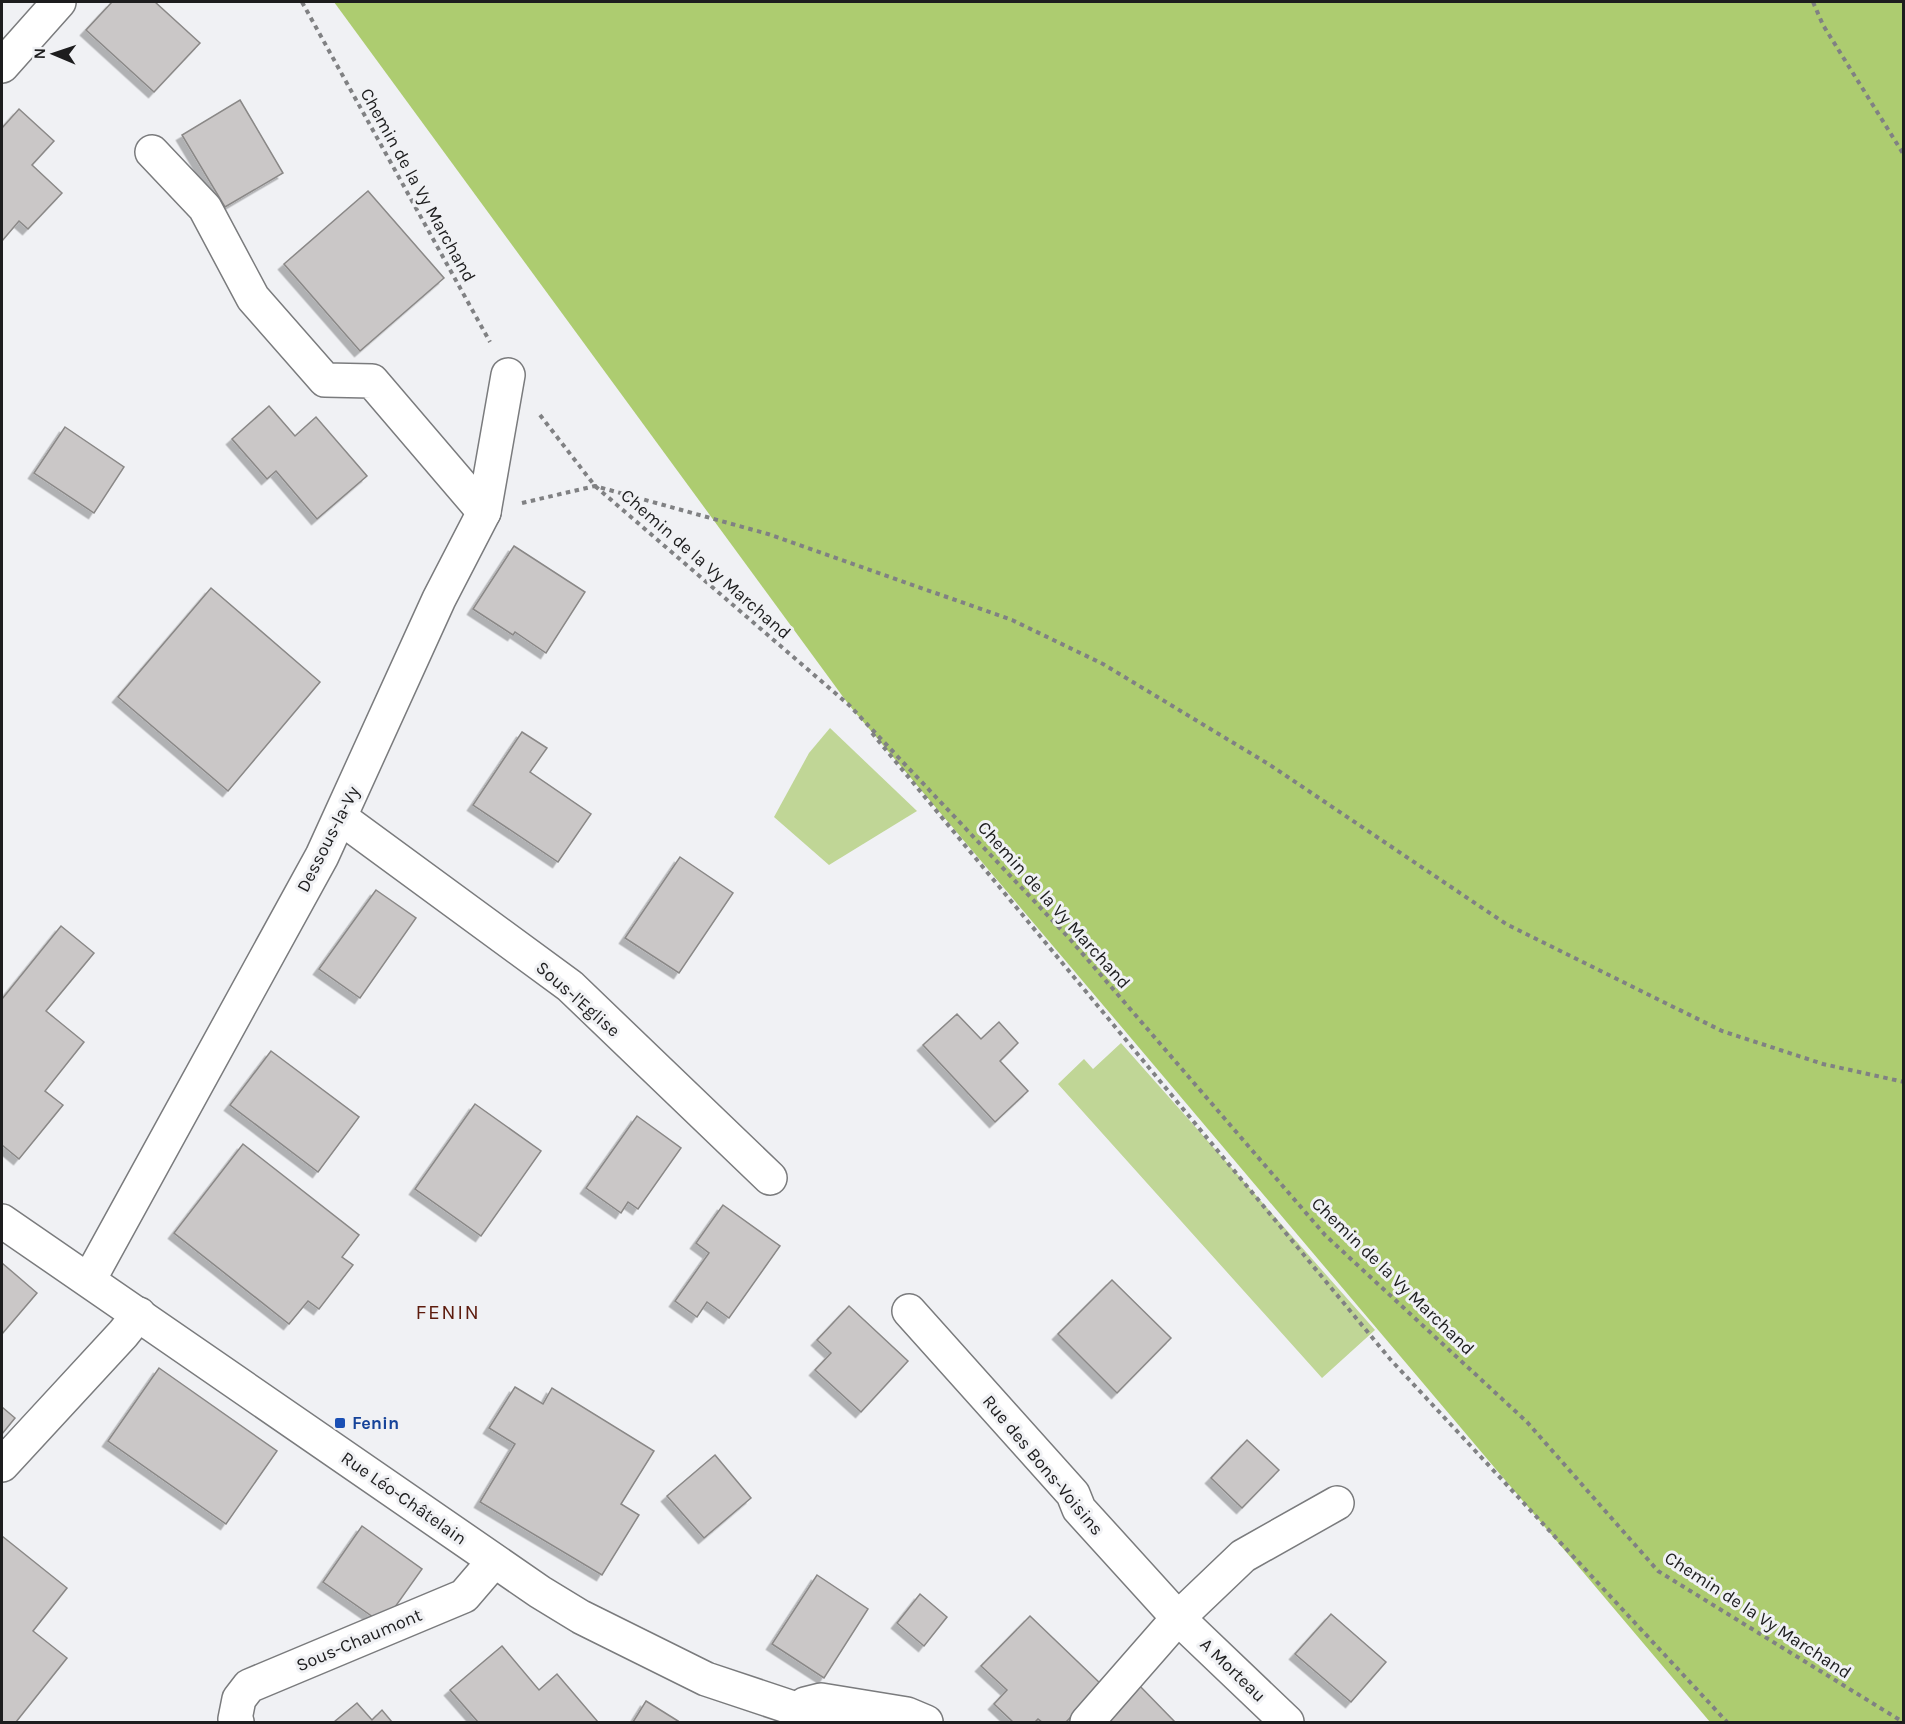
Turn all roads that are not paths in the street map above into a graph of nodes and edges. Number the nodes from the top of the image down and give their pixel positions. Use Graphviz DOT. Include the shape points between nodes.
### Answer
graph roads {
  1 [pos="59,2"];
  2 [pos="2,66"];
  3 [pos="152,152"];
  4 [pos="508,375"];
  5 [pos="484,512"];
  6 [pos="341,818"];
  7 [pos="770,1178"];
  8 [pos="2,1221"];
  9 [pos="89,1280"];
  10 [pos="909,1311"];
  11 [pos="139,1314"];
  12 [pos="2,1465"];
  13 [pos="1337,1503"];
  14 [pos="494,1561"];
  15 [pos="1178,1618"];
  16 [pos="789,1708"];
  17 [pos="237,1722"];
  18 [pos="835,1722"];
  19 [pos="926,1722"];
  20 [pos="1087,1722"];
  21 [pos="1287,1722"];
  1 -- 2 [label="street"];
  3 -- 5 [label="street" via="205,208 253,298 326,380 372,381"];
  4 -- 5 [label="street, Dessous-la-Vy"];
  5 -- 6 [label="street, Dessous-la-Vy" via="439,599"];
  6 -- 7 [label="street, Sous-l'Eglise" via="570,986"];
  6 -- 9 [label="street, Dessous-la-Vy"];
  8 -- 9 [label="street, Rue Léo-Châtelain"];
  9 -- 11 [label="street, Rue Léo-Châtelain"];
  10 -- 15 [label="street, Rue des Bons-Voisins"];
  11 -- 12 [label="street"];
  11 -- 14 [label="street, Rue Léo-Châtelain"];
  13 -- 15 [label="street" via="1243,1556"];
  14 -- 16 [label="street, Rue Léo-Châtelain" via="581,1617 641,1649 706,1679"];
  14 -- 17 [label="street, Sous-Chaumont" via="464,1596 249,1686 239,1699"];
  15 -- 20 [label="street"];
  15 -- 21 [label="street, A Morteau"];
  16 -- 18 [label="street, Rue Léo-Châtelain"];
  16 -- 19 [label="street" via="822,1700 907,1714"];
}
